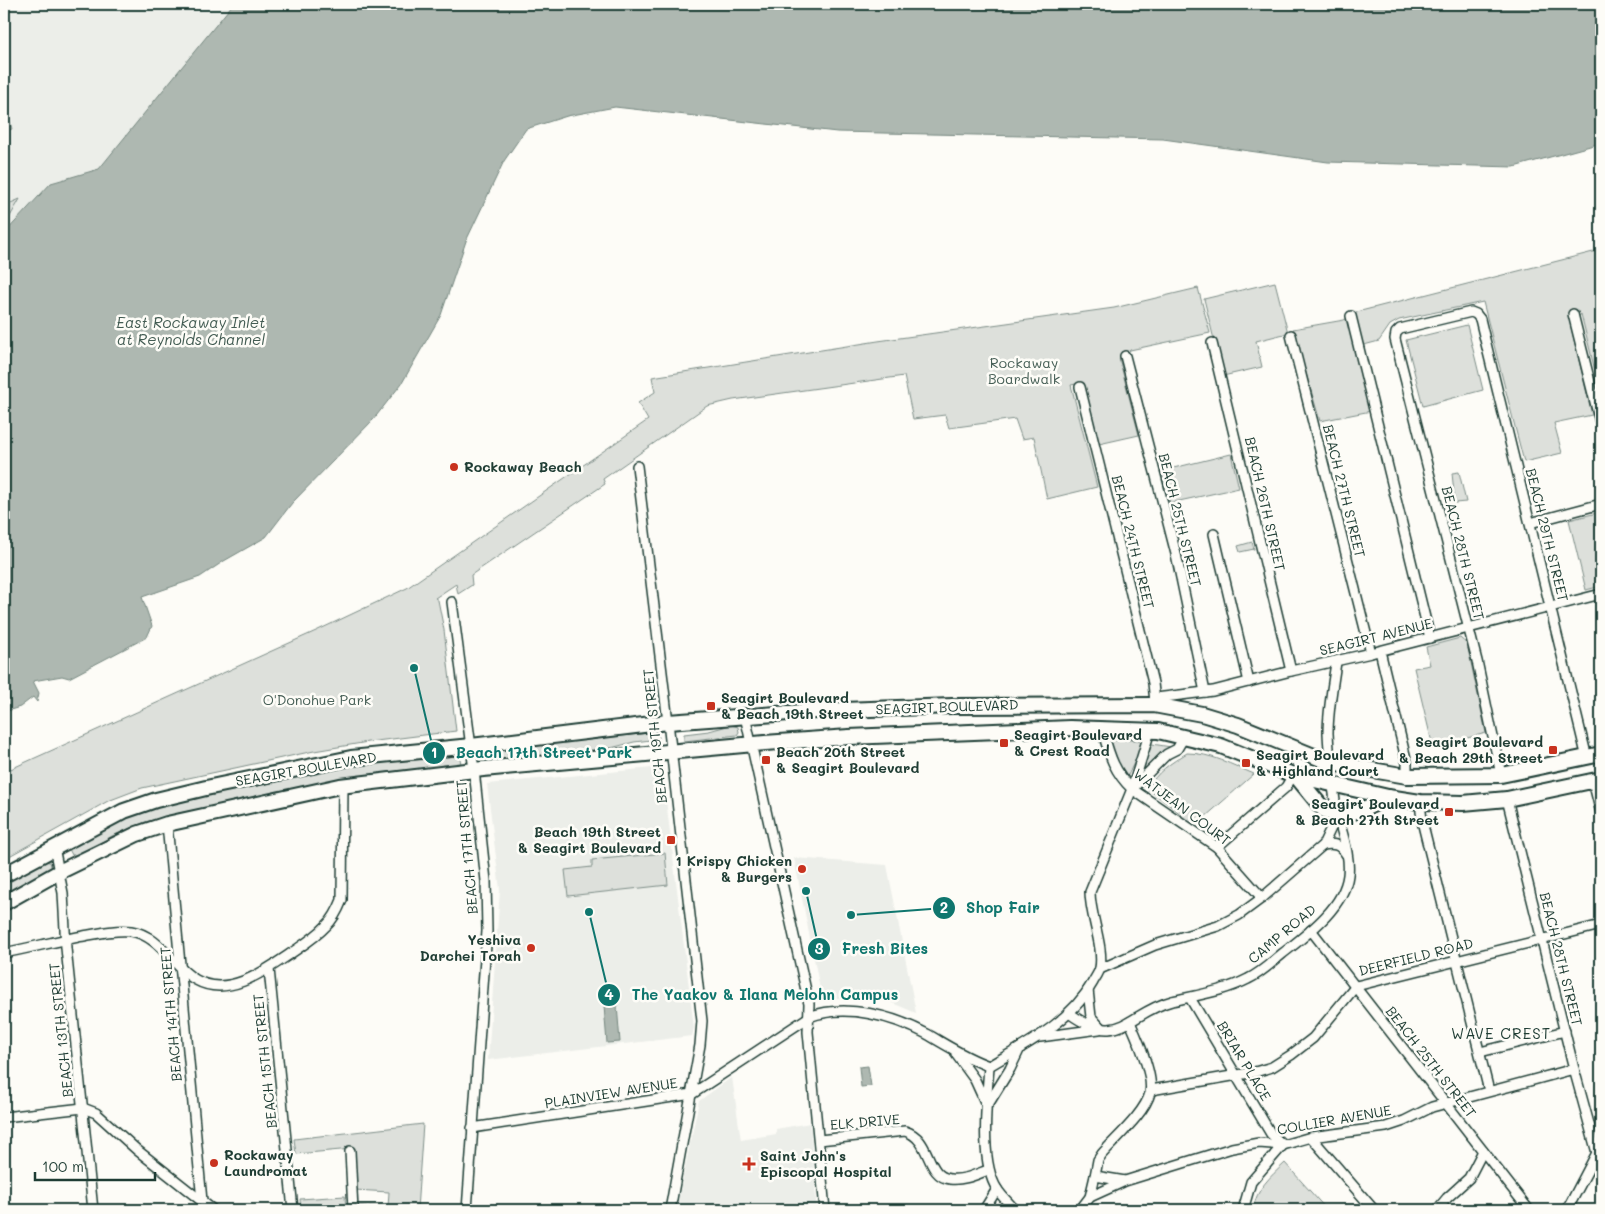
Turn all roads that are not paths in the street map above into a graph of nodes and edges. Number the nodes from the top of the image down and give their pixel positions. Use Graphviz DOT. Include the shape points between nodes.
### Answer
graph roads {
  1 [pos="1572,314"];
  2 [pos="1351,316"];
  3 [pos="1480,319"];
  4 [pos="1290,335"];
  5 [pos="1212,343"];
  6 [pos="1125,356"];
  7 [pos="1080,387"];
  8 [pos="1601,426"];
  9 [pos="637,466"];
  10 [pos="1601,504"];
  11 [pos="1530,523"];
  12 [pos="1214,534"];
  13 [pos="1601,594"];
  14 [pos="452,602"];
  15 [pos="1551,607"];
  16 [pos="1468,628"];
  17 [pos="1430,638"];
  18 [pos="1380,651"];
  19 [pos="1371,653"];
  20 [pos="1336,662"];
  21 [pos="1291,671"];
  22 [pos="1249,682"];
  23 [pos="1205,692"];
  24 [pos="1155,702"];
  25 [pos="745,716"];
  26 [pos="668,722"];
  27 [pos="1102,729"];
  28 [pos="1150,731"];
  29 [pos="1184,737"];
  30 [pos="752,744"];
  31 [pos="471,746"];
  32 [pos="670,751"];
  33 [pos="1601,754"];
  34 [pos="1587,758"];
  35 [pos="1331,764"];
  36 [pos="474,770"];
  37 [pos="1501,775"];
  38 [pos="1295,776"];
  39 [pos="1406,776"];
  40 [pos="1597,780"];
  41 [pos="343,786"];
  42 [pos="1333,786"];
  43 [pos="1132,788"];
  44 [pos="1388,797"];
  45 [pos="1508,799"];
  46 [pos="1420,802"];
  47 [pos="1601,813"];
  48 [pos="1337,815"];
  49 [pos="167,824"];
  50 [pos="1323,846"];
  51 [pos="54,847"];
  52 [pos="1217,847"];
  53 [pos="1348,858"];
  54 [pos="59,872"];
  55 [pos="4,874"];
  56 [pos="1262,898"];
  57 [pos="4,903"];
  58 [pos="1601,925"];
  59 [pos="1311,930"];
  60 [pos="66,940"];
  61 [pos="1542,940"];
  62 [pos="4,953"];
  63 [pos="1457,961"];
  64 [pos="269,969"];
  65 [pos="1100,969"];
  66 [pos="182,971"];
  67 [pos="1356,986"];
  68 [pos="1088,990"];
  69 [pos="1190,998"];
  70 [pos="1069,1013"];
  71 [pos="809,1017"];
  72 [pos="1130,1022"];
  73 [pos="1102,1029"];
  74 [pos="1565,1031"];
  75 [pos="1038,1037"];
  76 [pos="1020,1048"];
  77 [pos="952,1050"];
  78 [pos="1480,1052"];
  79 [pos="989,1066"];
  80 [pos="1574,1069"];
  81 [pos="1236,1075"];
  82 [pos="1150,1090"];
  83 [pos="1489,1091"];
  84 [pos="692,1094"];
  85 [pos="1446,1104"];
  86 [pos="987,1106"];
  87 [pos="83,1108"];
  88 [pos="4,1117"];
  89 [pos="472,1128"];
  90 [pos="1311,1136"];
  91 [pos="819,1140"];
  92 [pos="1283,1145"];
  93 [pos="1599,1149"];
  94 [pos="350,1151"];
  95 [pos="1483,1151"];
  96 [pos="988,1170"];
  97 [pos="1094,1176"];
  98 [pos="1125,1181"];
  99 [pos="997,1189"];
  100 [pos="1090,1197"];
  101 [pos="202,1201"];
  102 [pos="93,1210"];
  103 [pos="213,1210"];
  104 [pos="293,1210"];
  105 [pos="353,1210"];
  106 [pos="467,1210"];
  107 [pos="670,1210"];
  108 [pos="825,1210"];
  109 [pos="984,1210"];
  110 [pos="1015,1210"];
  111 [pos="1080,1210"];
  112 [pos="1243,1210"];
  113 [pos="1374,1210"];
  114 [pos="1437,1210"];
  115 [pos="1529,1210"];
  116 [pos="1567,1210"];
  1 -- 8 [label="street"];
  2 -- 17 [label="street"];
  3 -- 11 [label="street, BEACH 29TH STREET"];
  3 -- 16 [label="street, BEACH 28TH STREET" via="1471,312 1400,329 1395,339"];
  4 -- 19 [label="street, BEACH 27TH STREET"];
  5 -- 21 [label="street, BEACH 26TH STREET"];
  6 -- 23 [label="street, BEACH 25TH STREET" via="1176,554"];
  7 -- 24 [label="street, BEACH 24TH STREET"];
  9 -- 26 [label="street, BEACH 19TH STREET"];
  10 -- 11 [label="street"];
  11 -- 15 [label="street, BEACH 29TH STREET"];
  12 -- 22 [label="street"];
  13 -- 15 [label="street, SEAGIRT AVENUE"];
  14 -- 31 [label="street, BEACH 17TH STREET"];
  15 -- 16 [label="street, SEAGIRT AVENUE"];
  15 -- 34 [label="street, BEACH 29TH STREET"];
  16 -- 17 [label="street, SEAGIRT AVENUE"];
  16 -- 37 [label="street, BEACH 28TH STREET"];
  17 -- 18 [label="street, SEAGIRT AVENUE"];
  18 -- 19 [label="street, SEAGIRT AVENUE"];
  18 -- 39 [label="street" via="1407,764"];
  19 -- 20 [label="street, SEAGIRT AVENUE"];
  20 -- 21 [label="street, SEAGIRT AVENUE"];
  20 -- 35 [label="street, CAMP ROAD" via="1328,733"];
  21 -- 22 [label="street, SEAGIRT AVENUE"];
  22 -- 23 [label="street, SEAGIRT AVENUE"];
  23 -- 24 [label="street, SEAGIRT AVENUE"];
  24 -- 25 [label="main road, SEAGIRT BOULEVARD" via="965,705"];
  24 -- 35 [label="main road, SEAGIRT BOULEVARD" via="1234,723"];
  25 -- 26 [label="main road, SEAGIRT BOULEVARD"];
  25 -- 30 [label="street"];
  26 -- 31 [label="main road, SEAGIRT BOULEVARD"];
  26 -- 32 [label="street, BEACH 19TH STREET"];
  27 -- 28 [label="main road, SEAGIRT BOULEVARD"];
  27 -- 30 [label="main road, SEAGIRT BOULEVARD" via="849,737"];
  27 -- 43 [label="street, WATJEAN COURT" via="1120,776"];
  28 -- 29 [label="main road, SEAGIRT BOULEVARD"];
  28 -- 43 [label="street"];
  29 -- 38 [label="main road, SEAGIRT BOULEVARD" via="1221,746"];
  29 -- 43 [label="street" via="1177,749 1167,754"];
  30 -- 32 [label="main road, SEAGIRT BOULEVARD"];
  30 -- 71 [label="street" via="809,1004"];
  31 -- 36 [label="street, BEACH 17TH STREET"];
  31 -- 51 [label="main road, SEAGIRT BOULEVARD" via="352,758 156,800"];
  32 -- 36 [label="main road, SEAGIRT BOULEVARD"];
  32 -- 84 [label="street, BEACH 19TH STREET" via="702,1022"];
  33 -- 34 [label="main road, SEAGIRT BOULEVARD"];
  34 -- 37 [label="main road, SEAGIRT BOULEVARD"];
  35 -- 39 [label="main road, SEAGIRT BOULEVARD"];
  35 -- 42 [label="street, CAMP ROAD"];
  36 -- 41 [label="main road, SEAGIRT BOULEVARD"];
  36 -- 89 [label="street, BEACH 17TH STREET" via="486,881 487,931"];
  37 -- 39 [label="main road, SEAGIRT BOULEVARD"];
  38 -- 42 [label="main road, SEAGIRT BOULEVARD"];
  38 -- 48 [label="main road" via="1324,810"];
  38 -- 52 [label="street"];
  40 -- 45 [label="main road, SEAGIRT BOULEVARD"];
  40 -- 47 [label="street"];
  41 -- 49 [label="main road, SEAGIRT BOULEVARD"];
  41 -- 64 [label="street" via="342,900 327,926"];
  42 -- 44 [label="main road, SEAGIRT BOULEVARD"];
  42 -- 48 [label="street, CAMP ROAD"];
  43 -- 52 [label="street, WATJEAN COURT"];
  43 -- 65 [label="street" via="1090,892"];
  44 -- 46 [label="main road, SEAGIRT BOULEVARD"];
  44 -- 48 [label="main road" via="1366,808"];
  45 -- 46 [label="main road, SEAGIRT BOULEVARD"];
  45 -- 61 [label="street, BEACH 28TH STREET"];
  46 -- 63 [label="street"];
  48 -- 50 [label="street"];
  48 -- 53 [label="street, CAMP ROAD"];
  49 -- 54 [label="main road, SEAGIRT BOULEVARD" via="136,834"];
  49 -- 66 [label="street, BEACH 14TH STREET"];
  50 -- 53 [label="street" via="1337,845"];
  50 -- 56 [label="street"];
  51 -- 54 [label="street, BEACH 13TH STREET"];
  51 -- 55 [label="main road, SEAGIRT BOULEVARD"];
  52 -- 56 [label="street, WATJEAN COURT"];
  53 -- 59 [label="street, CAMP ROAD" via="1349,873 1344,891"];
  54 -- 57 [label="main road, SEAGIRT BOULEVARD"];
  54 -- 60 [label="street, BEACH 13TH STREET"];
  56 -- 65 [label="street" via="1218,926 1154,945"];
  58 -- 61 [label="street, DEERFIELD ROAD"];
  59 -- 67 [label="street, BEACH 25TH STREET"];
  59 -- 69 [label="street, CAMP ROAD" via="1249,979"];
  60 -- 62 [label="street"];
  60 -- 66 [label="street" via="117,931 143,934 156,942"];
  60 -- 87 [label="street, BEACH 13TH STREET"];
  61 -- 63 [label="street, DEERFIELD ROAD"];
  61 -- 74 [label="street, BEACH 28TH STREET"];
  63 -- 67 [label="street, DEERFIELD ROAD"];
  63 -- 78 [label="street"];
  64 -- 66 [label="street" via="245,981 227,985 198,982"];
  64 -- 104 [label="street, BEACH 15TH STREET"];
  65 -- 68 [label="street"];
  66 -- 101 [label="street, BEACH 14TH STREET"];
  67 -- 81 [label="street, DEERFIELD ROAD" via="1312,1038 1291,1055 1272,1067"];
  67 -- 85 [label="street, BEACH 25TH STREET"];
  68 -- 70 [label="street"];
  68 -- 73 [label="street" via="1091,1016"];
  69 -- 72 [label="street, CAMP ROAD" via="1158,1006"];
  69 -- 81 [label="street, BRIAR PLACE"];
  70 -- 73 [label="street"];
  70 -- 75 [label="street"];
  71 -- 77 [label="street, PLAINVIEW AVENUE" via="820,1013 872,1014 927,1034"];
  71 -- 84 [label="street, PLAINVIEW AVENUE"];
  71 -- 91 [label="street"];
  72 -- 73 [label="street, CAMP ROAD" via="1116,1029"];
  72 -- 82 [label="street" via="1143,1051"];
  73 -- 75 [label="street, CAMP ROAD"];
  74 -- 78 [label="street"];
  74 -- 80 [label="street, BEACH 28TH STREET"];
  75 -- 76 [label="street"];
  76 -- 79 [label="street"];
  76 -- 86 [label="street"];
  77 -- 79 [label="street, PLAINVIEW AVENUE"];
  77 -- 86 [label="street" via="975,1080"];
  78 -- 83 [label="street"];
  79 -- 86 [label="street"];
  80 -- 83 [label="street, COLLIER AVENUE"];
  80 -- 93 [label="street, BEACH 28TH STREET"];
  81 -- 82 [label="street, DEERFIELD ROAD"];
  81 -- 92 [label="street, BRIAR PLACE" via="1271,1134"];
  82 -- 97 [label="street" via="1138,1114 1098,1160"];
  83 -- 85 [label="street, COLLIER AVENUE"];
  84 -- 89 [label="street, PLAINVIEW AVENUE"];
  84 -- 107 [label="street, BEACH 19TH STREET"];
  85 -- 90 [label="street, COLLIER AVENUE" via="1386,1127"];
  85 -- 95 [label="street, BEACH 25TH STREET"];
  86 -- 96 [label="street"];
  87 -- 88 [label="street"];
  87 -- 101 [label="street" via="96,1112 137,1150"];
  87 -- 102 [label="street, BEACH 13TH STREET"];
  89 -- 106 [label="street, BEACH 17TH STREET"];
  90 -- 92 [label="street, COLLIER AVENUE"];
  90 -- 113 [label="street"];
  91 -- 96 [label="street, ELK DRIVE" via="905,1131 921,1141 936,1172 943,1177 960,1179"];
  91 -- 108 [label="street"];
  92 -- 98 [label="street, COLLIER AVENUE" via="1259,1143 1232,1148"];
  92 -- 112 [label="street" via="1252,1182"];
  93 -- 116 [label="street"];
  94 -- 105 [label="street"];
  95 -- 114 [label="street" via="1469,1178"];
  95 -- 115 [label="street, BEACH 25TH STREET"];
  96 -- 99 [label="street"];
  97 -- 98 [label="street, COLLIER AVENUE"];
  97 -- 100 [label="street, COLLIER AVENUE"];
  98 -- 100 [label="street, COLLIER AVENUE"];
  99 -- 109 [label="street"];
  99 -- 110 [label="street"];
  100 -- 111 [label="street, COLLIER AVENUE"];
  101 -- 103 [label="street"];
}
